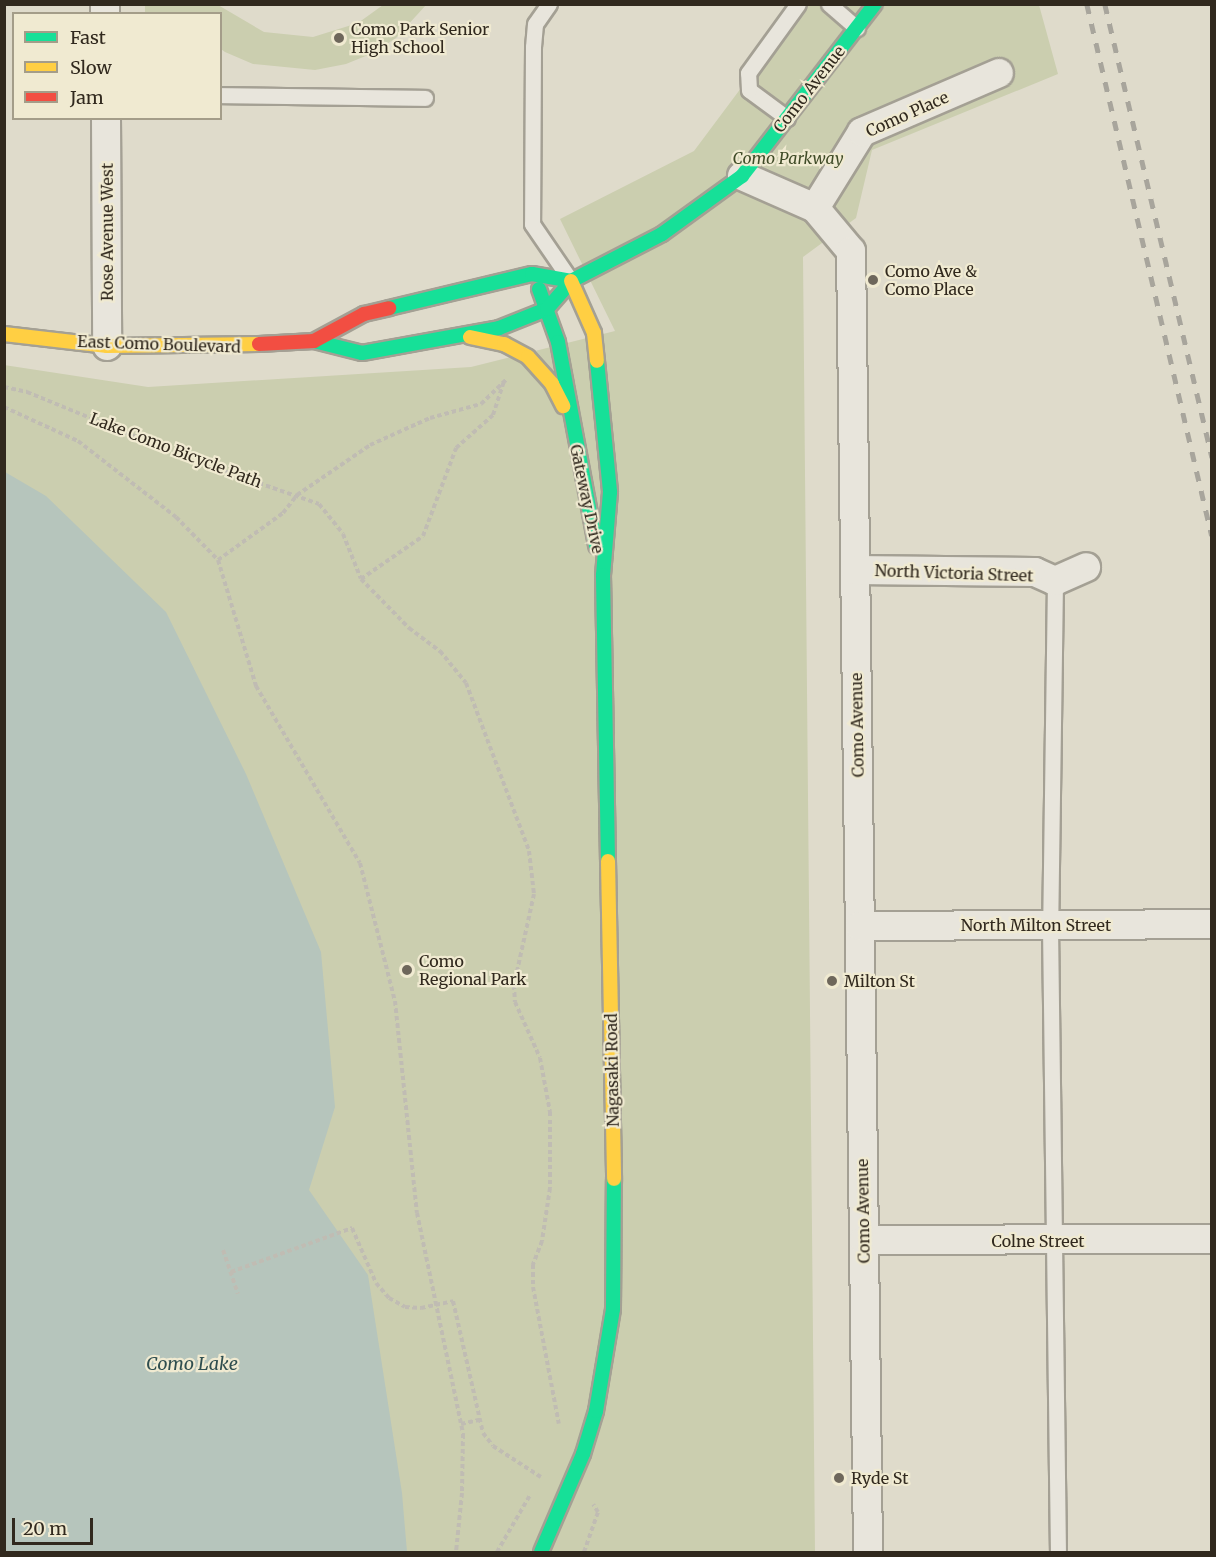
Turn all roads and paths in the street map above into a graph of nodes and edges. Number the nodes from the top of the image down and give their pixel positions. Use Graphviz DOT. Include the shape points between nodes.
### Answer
graph roads {
  1 [pos="549,4"];
  2 [pos="798,4"];
  3 [pos="829,4"];
  4 [pos="875,4"];
  5 [pos="857,28"];
  6 [pos="999,73"];
  7 [pos="222,95"];
  8 [pos="425,98"];
  9 [pos="787,118"];
  10 [pos="106,120"];
  11 [pos="742,176"];
  12 [pos="815,208"];
  13 [pos="532,274"];
  14 [pos="571,281"];
  15 [pos="547,309"];
  16 [pos="4,334"];
  17 [pos="456,335"];
  18 [pos="314,341"];
  19 [pos="107,346"];
  20 [pos="512,375"];
  21 [pos="504,382"];
  22 [pos="4,387"];
  23 [pos="4,407"];
  24 [pos="571,424"];
  25 [pos="297,495"];
  26 [pos="218,560"];
  27 [pos="1086,567"];
  28 [pos="855,570"];
  29 [pos="603,574"];
  30 [pos="361,579"];
  31 [pos="1054,581"];
  32 [pos="1212,924"];
  33 [pos="860,926"];
  34 [pos="1050,926"];
  35 [pos="1212,1239"];
  36 [pos="864,1240"];
  37 [pos="1056,1241"];
  38 [pos="223,1250"];
  39 [pos="231,1272"];
  40 [pos="238,1294"];
  41 [pos="435,1304"];
  42 [pos="479,1420"];
  43 [pos="461,1424"];
  44 [pos="559,1425"];
  45 [pos="544,1468"];
  46 [pos="540,1476"];
  47 [pos="568,1493"];
  48 [pos="456,1552"];
  49 [pos="497,1552"];
  50 [pos="541,1552"];
  51 [pos="584,1552"];
  52 [pos="868,1552"];
  53 [pos="1058,1552"];
  1 -- 14 [label="lane" via="535,24 532,47 532,224"];
  2 -- 9 [label="lane" via="748,73 749,90"];
  3 -- 5 [label="lane"];
  4 -- 5 [label="street, Como Avenue"];
  5 -- 9 [label="street, Como Avenue"];
  6 -- 12 [label="street, Como Place" via="862,132"];
  7 -- 8 [label="lane"];
  9 -- 11 [label="street, Como Avenue"];
  10 -- 19 [label="street, Rose Avenue West"];
  11 -- 12 [label="street, Como Avenue"];
  11 -- 14 [label="street, East Como Boulevard" via="662,234"];
  12 -- 28 [label="street, Como Avenue" via="851,251"];
  13 -- 14 [label="street, East Como Boulevard"];
  13 -- 15 [label="street, Gateway Drive"];
  13 -- 18 [label="street, East Como Boulevard" via="364,314"];
  14 -- 15 [label="street, East Como Boulevard"];
  14 -- 29 [label="street, Gateway Drive" via="594,333 601,383 610,492"];
  15 -- 17 [label="street, East Como Boulevard" via="499,328"];
  15 -- 24 [label="street, Gateway Drive" via="558,342"];
  16 -- 19 [label="street, East Como Boulevard"];
  17 -- 18 [label="street, East Como Boulevard" via="362,353"];
  17 -- 24 [label="street" via="504,344 528,357 552,384"];
  18 -- 19 [label="street, East Como Boulevard" via="228,347"];
  20 -- 21 [label="path"];
  21 -- 25 [label="path" via="481,404 430,418 370,445"];
  21 -- 30 [label="path" via="493,414 456,448 423,536"];
  22 -- 25 [label="path, Lake Como Bicycle Path" via="27,392 195,461"];
  23 -- 26 [label="path" via="78,441 176,517"];
  24 -- 29 [label="street, Gateway Drive"];
  25 -- 26 [label="path" via="283,513"];
  25 -- 30 [label="path, Lake Como Bicycle Path" via="319,504 343,534"];
  26 -- 41 [label="path" via="256,686 360,863 395,1001 410,1157"];
  27 -- 31 [label="street, North Victoria Street"];
  28 -- 31 [label="street, North Victoria Street" via="1035,572"];
  28 -- 33 [label="street, Como Avenue"];
  29 -- 47 [label="street, Nagasaki Road" via="614,1286 596,1411"];
  30 -- 44 [label="path, Lake Como Bicycle Path" via="409,628 440,651 466,683 529,851 534,894 514,985 515,1002 540,1058 550,1112 550,1188 542,1241 533,1265 533,1287"];
  31 -- 34 [label="lane"];
  32 -- 34 [label="street, North Milton Street"];
  33 -- 34 [label="street, North Milton Street"];
  33 -- 36 [label="street, Como Avenue"];
  34 -- 37 [label="lane"];
  35 -- 37 [label="street, Colne Street"];
  36 -- 37 [label="street, Colne Street"];
  36 -- 52 [label="street, Como Avenue"];
  37 -- 53 [label="lane"];
  38 -- 39 [label="path"];
  39 -- 40 [label="path"];
  39 -- 41 [label="path" via="352,1227 376,1283 389,1298 405,1307"];
  41 -- 42 [label="path" via="453,1301"];
  41 -- 43 [label="path"];
  42 -- 43 [label="path"];
  42 -- 46 [label="path" via="494,1446"];
  43 -- 48 [label="path" via="464,1470"];
  45 -- 46 [label="path"];
  46 -- 47 [label="path"];
  46 -- 49 [label="path"];
  47 -- 50 [label="street, Nagasaki Road"];
  47 -- 51 [label="path" via="591,1502 598,1512"];
}
